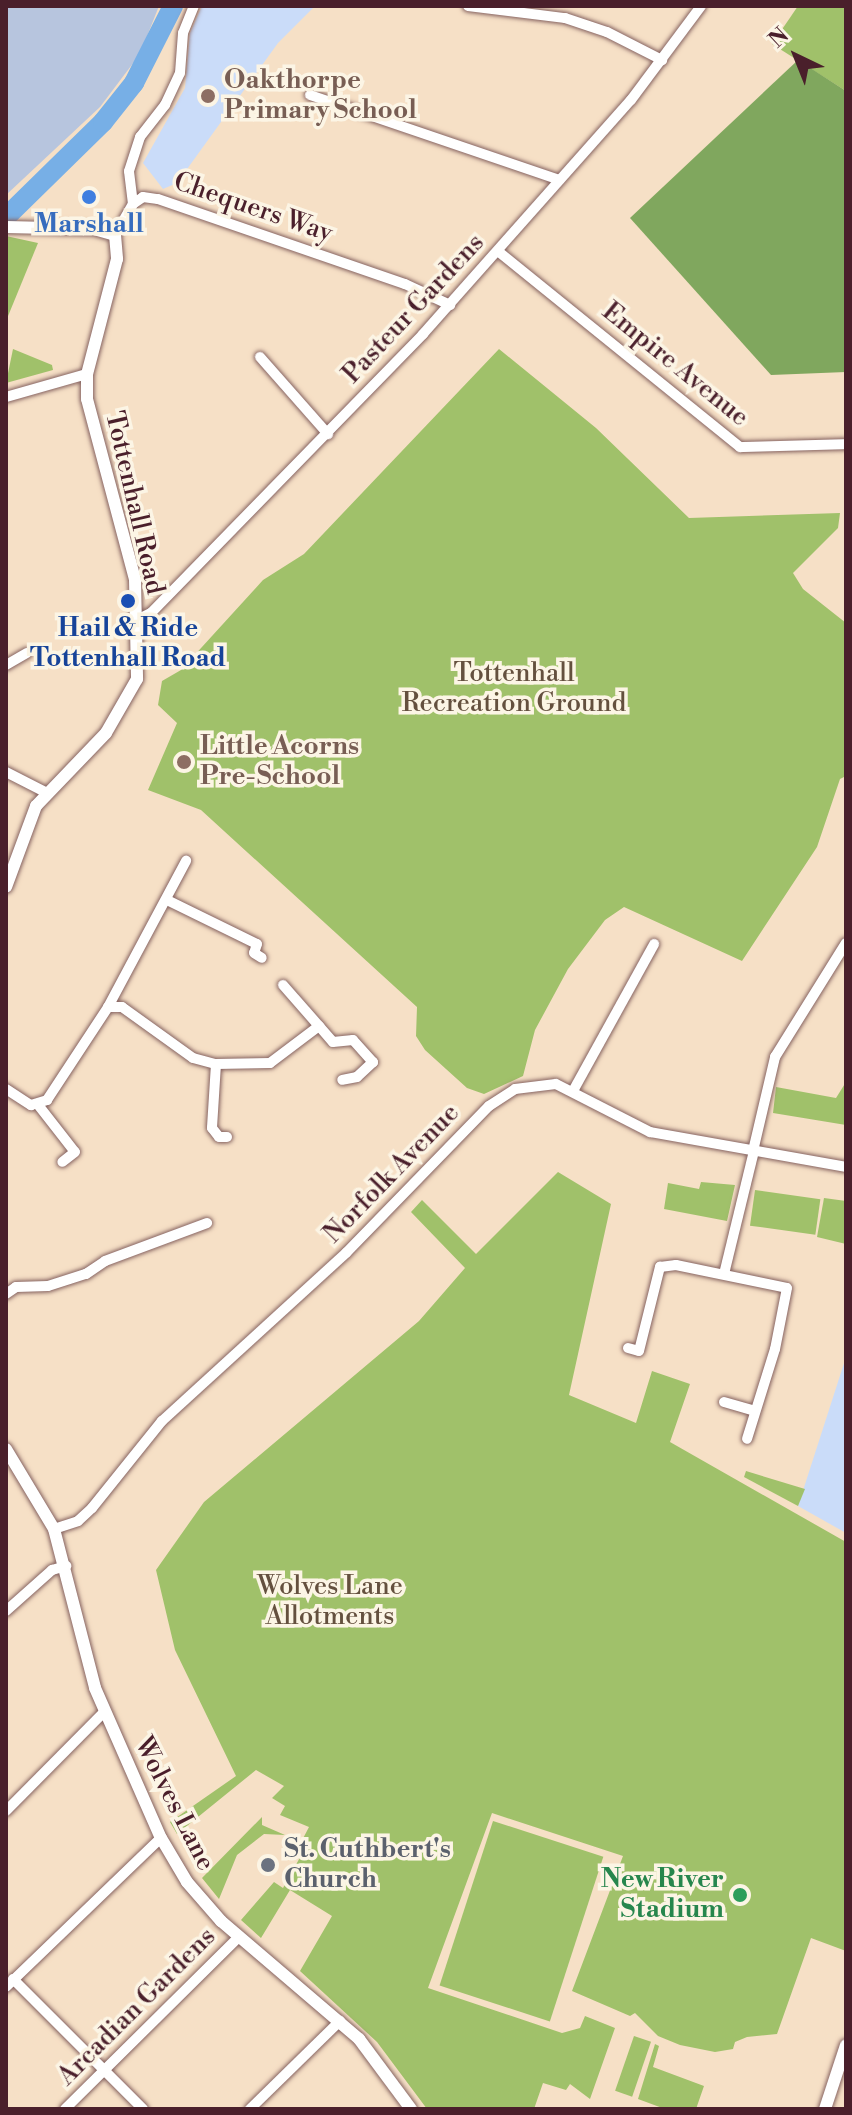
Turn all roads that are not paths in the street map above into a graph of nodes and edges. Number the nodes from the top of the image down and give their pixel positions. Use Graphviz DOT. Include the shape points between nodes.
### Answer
graph roads {
  1 [pos="194,6"];
  2 [pos="468,6"];
  3 [pos="701,6"];
  4 [pos="662,60"];
  5 [pos="310,95"];
  6 [pos="559,180"];
  7 [pos="133,204"];
  8 [pos="6,227"];
  9 [pos="115,235"];
  10 [pos="499,252"];
  11 [pos="450,305"];
  12 [pos="260,357"];
  13 [pos="87,374"];
  14 [pos="6,397"];
  15 [pos="328,434"];
  16 [pos="846,444"];
  17 [pos="137,620"];
  18 [pos="27,653"];
  19 [pos="6,665"];
  20 [pos="6,772"];
  21 [pos="45,792"];
  22 [pos="186,861"];
  23 [pos="6,887"];
  24 [pos="167,900"];
  25 [pos="846,943"];
  26 [pos="654,944"];
  27 [pos="262,958"];
  28 [pos="283,985"];
  29 [pos="108,1007"];
  30 [pos="319,1026"];
  31 [pos="216,1064"];
  32 [pos="342,1080"];
  33 [pos="6,1089"];
  34 [pos="573,1091"];
  35 [pos="39,1106"];
  36 [pos="227,1137"];
  37 [pos="754,1151"];
  38 [pos="62,1162"];
  39 [pos="846,1167"];
  40 [pos="207,1223"];
  41 [pos="724,1274"];
  42 [pos="6,1294"];
  43 [pos="628,1348"];
  44 [pos="724,1402"];
  45 [pos="755,1411"];
  46 [pos="747,1439"];
  47 [pos="6,1449"];
  48 [pos="54,1529"];
  49 [pos="66,1566"];
  50 [pos="6,1611"];
  51 [pos="104,1712"];
  52 [pos="6,1811"];
  53 [pos="161,1838"];
  54 [pos="239,1937"];
  55 [pos="10,1983"];
  56 [pos="340,2021"];
  57 [pos="846,2045"];
  58 [pos="104,2071"];
  59 [pos="65,2109"];
  60 [pos="143,2109"];
  61 [pos="250,2109"];
  62 [pos="411,2109"];
  63 [pos="825,2109"];
  1 -- 7 [label="street" via="183,33 180,73 165,105 140,137 129,171"];
  2 -- 4 [label="street" via="565,18"];
  3 -- 4 [label="street, Pasteur Gardens"];
  4 -- 6 [label="street, Pasteur Gardens"];
  5 -- 6 [label="street"];
  6 -- 10 [label="street, Pasteur Gardens"];
  7 -- 9 [label="street, Chequers Way"];
  7 -- 11 [label="street, Chequers Way" via="143,197 158,199 405,284"];
  8 -- 9 [label="street" via="94,229"];
  9 -- 13 [label="street, Tottenhall Road" via="117,259"];
  10 -- 11 [label="street, Pasteur Gardens"];
  10 -- 16 [label="street, Empire Avenue" via="740,447"];
  11 -- 15 [label="street, Pasteur Gardens"];
  12 -- 15 [label="street"];
  13 -- 14 [label="street"];
  13 -- 17 [label="street, Tottenhall Road" via="92,433 135,580"];
  15 -- 17 [label="street, Pasteur Gardens" via="151,613"];
  17 -- 21 [label="street, Tottenhall Road" via="137,679 124,706 106,733"];
  18 -- 19 [label="street"];
  20 -- 21 [label="street"];
  21 -- 23 [label="street, Tottenhall Road" via="28,820"];
  22 -- 24 [label="street"];
  24 -- 27 [label="street" via="257,944 254,953"];
  24 -- 29 [label="street"];
  25 -- 37 [label="street" via="775,1057"];
  26 -- 34 [label="street"];
  28 -- 30 [label="street"];
  29 -- 31 [label="street" via="122,1007 193,1058"];
  29 -- 35 [label="street" via="57,1088"];
  30 -- 31 [label="street" via="270,1063"];
  30 -- 32 [label="street" via="333,1042 353,1040 373,1062 357,1077"];
  31 -- 36 [label="street" via="212,1128 219,1137"];
  33 -- 35 [label="street"];
  34 -- 37 [label="street, Norfolk Avenue" via="650,1132"];
  34 -- 48 [label="street, Norfolk Avenue" via="534,1083 489,1106 346,1253 153,1430 92,1508 78,1521"];
  35 -- 38 [label="street" via="75,1152"];
  37 -- 39 [label="street, Norfolk Avenue"];
  37 -- 41 [label="street"];
  40 -- 42 [label="street" via="105,1261 86,1274 48,1286 16,1287"];
  41 -- 43 [label="street" via="660,1267 639,1351"];
  41 -- 45 [label="street" via="783,1286 788,1293"];
  44 -- 45 [label="street"];
  45 -- 46 [label="street"];
  47 -- 48 [label="street, Wolves Lane"];
  48 -- 49 [label="street, Wolves Lane"];
  49 -- 50 [label="street" via="52,1570"];
  49 -- 51 [label="street, Wolves Lane" via="88,1668"];
  51 -- 52 [label="street"];
  51 -- 53 [label="street, Wolves Lane"];
  53 -- 54 [label="street, Wolves Lane" via="196,1894"];
  53 -- 55 [label="street"];
  54 -- 56 [label="street, Wolves Lane"];
  54 -- 58 [label="street, Arcadian Gardens"];
  55 -- 58 [label="street"];
  56 -- 61 [label="street"];
  56 -- 62 [label="street, Wolves Lane" via="373,2055"];
  57 -- 63 [label="street"];
  58 -- 59 [label="street, Arcadian Gardens"];
  58 -- 60 [label="street"];
}
